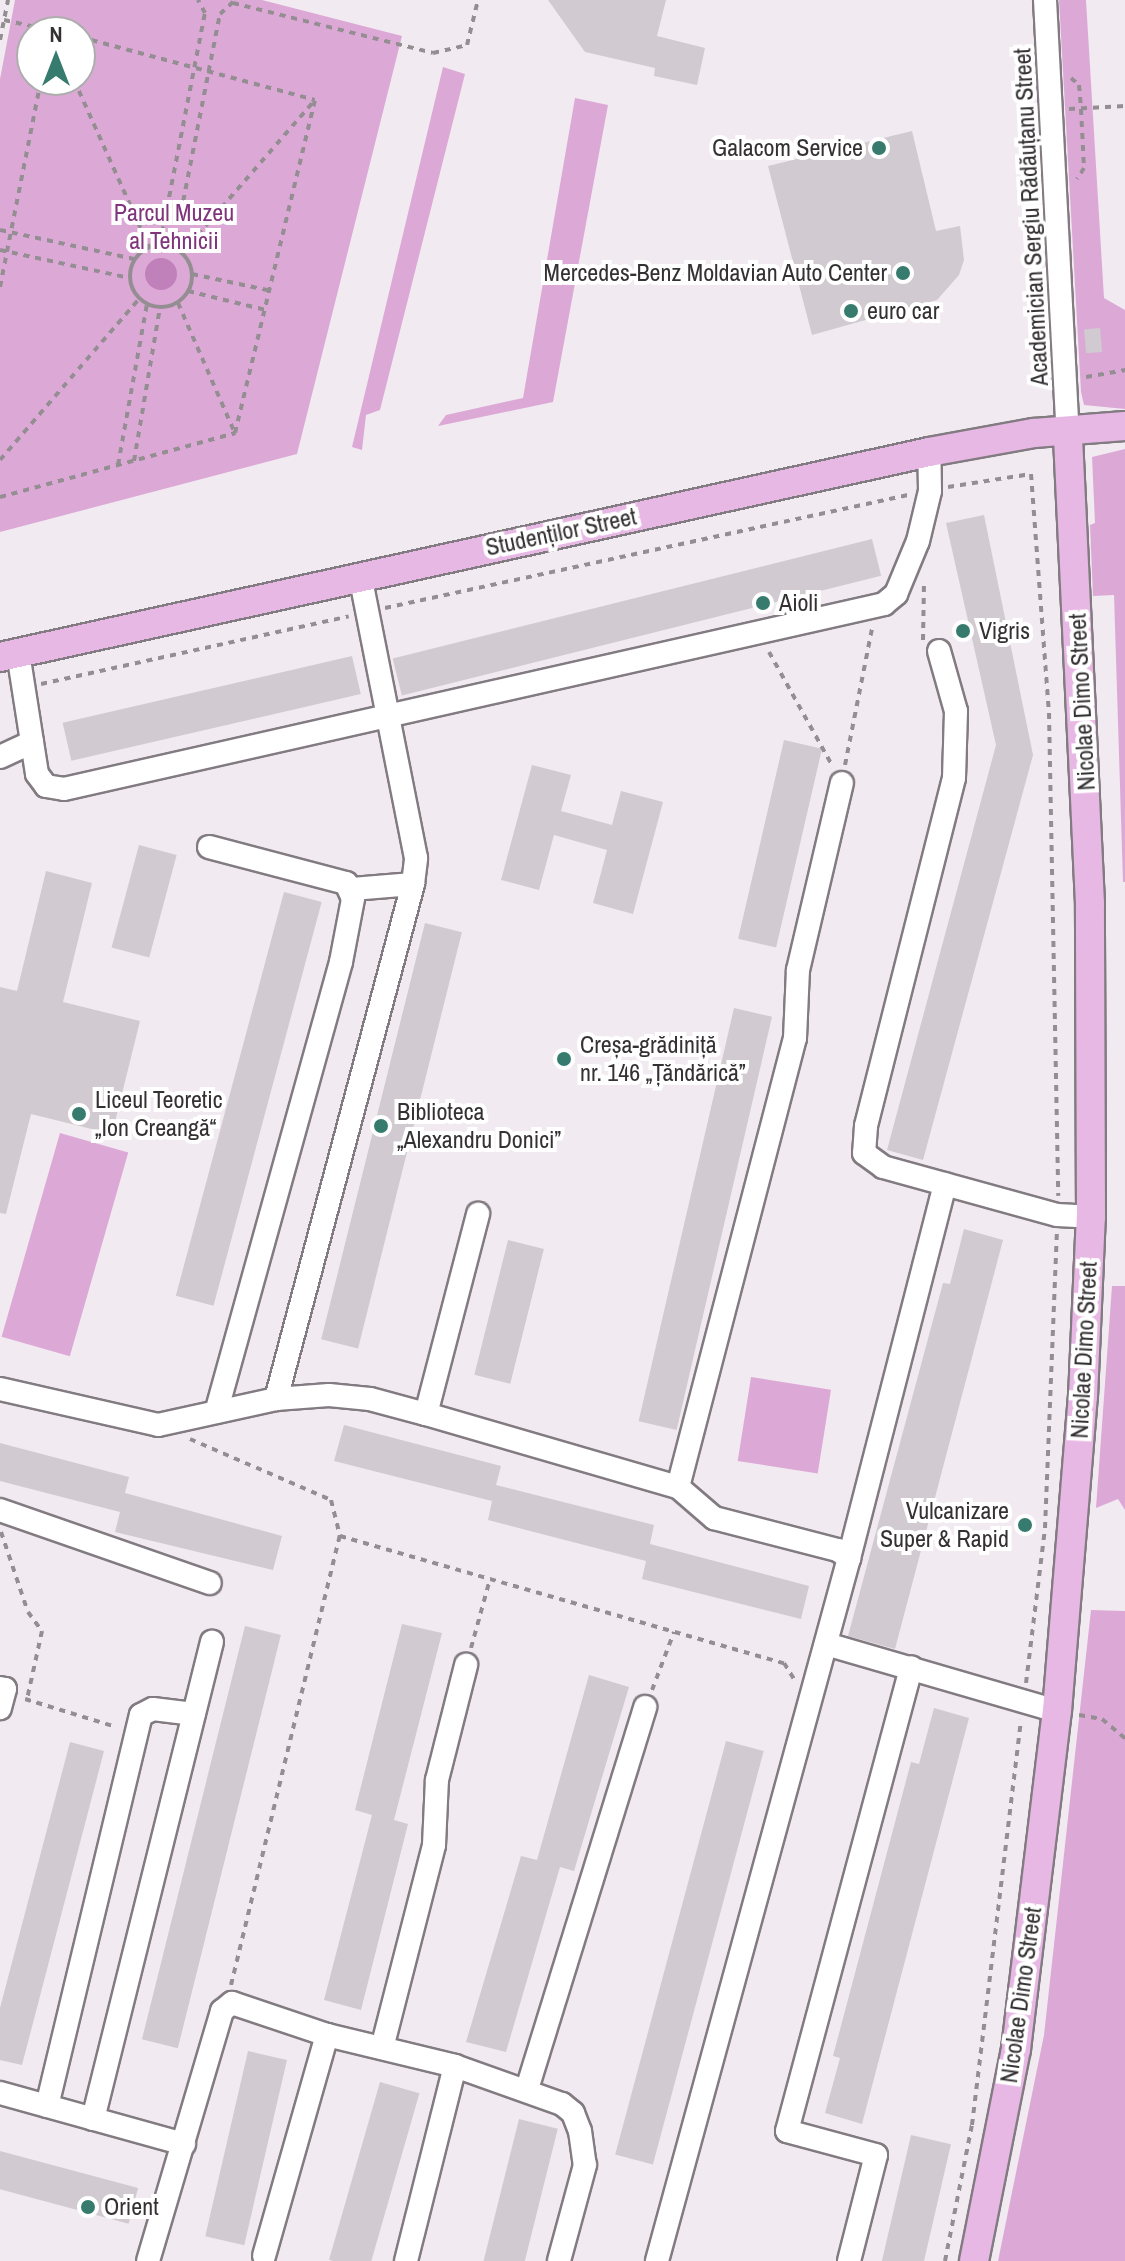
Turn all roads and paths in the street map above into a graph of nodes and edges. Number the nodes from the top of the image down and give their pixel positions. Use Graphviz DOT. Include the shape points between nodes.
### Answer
graph roads {
  1 [pos="8,0"];
  2 [pos="198,0"];
  3 [pos="478,0"];
  4 [pos="1045,0"];
  5 [pos="233,1"];
  6 [pos="4,20"];
  7 [pos="16,23"];
  8 [pos="0,40"];
  9 [pos="96,41"];
  10 [pos="194,66"];
  11 [pos="209,70"];
  12 [pos="38,96"];
  13 [pos="81,96"];
  14 [pos="315,100"];
  15 [pos="1125,106"];
  16 [pos="1051,110"];
  17 [pos="0,230"];
  18 [pos="11,233"];
  19 [pos="160,244"];
  20 [pos="149,247"];
  21 [pos="174,248"];
  22 [pos="0,250"];
  23 [pos="7,252"];
  24 [pos="182,253"];
  25 [pos="134,259"];
  26 [pos="192,274"];
  27 [pos="129,278"];
  28 [pos="0,287"];
  29 [pos="188,291"];
  30 [pos="272,291"];
  31 [pos="139,299"];
  32 [pos="177,302"];
  33 [pos="147,304"];
  34 [pos="160,307"];
  35 [pos="266,310"];
  36 [pos="1125,370"];
  37 [pos="1076,379"];
  38 [pos="1125,426"];
  39 [pos="1068,432"];
  40 [pos="235,433"];
  41 [pos="929,452"];
  42 [pos="0,460"];
  43 [pos="134,461"];
  44 [pos="118,465"];
  45 [pos="930,491"];
  46 [pos="0,497"];
  47 [pos="912,558"];
  48 [pos="360,575"];
  49 [pos="876,605"];
  50 [pos="368,612"];
  51 [pos="758,632"];
  52 [pos="939,651"];
  53 [pos="9,655"];
  54 [pos="25,688"];
  55 [pos="385,718"];
  56 [pos="32,742"];
  57 [pos="0,757"];
  58 [pos="842,783"];
  59 [pos="209,847"];
  60 [pos="413,884"];
  61 [pos="352,889"];
  62 [pos="945,1184"];
  63 [pos="478,1214"];
  64 [pos="1057,1215"];
  65 [pos="1091,1217"];
  66 [pos="0,1389"];
  67 [pos="276,1399"];
  68 [pos="216,1412"];
  69 [pos="426,1414"];
  70 [pos="158,1425"];
  71 [pos="678,1487"];
  72 [pos="0,1510"];
  73 [pos="0,1529"];
  74 [pos="340,1536"];
  75 [pos="849,1558"];
  76 [pos="490,1579"];
  77 [pos="210,1583"];
  78 [pos="674,1632"];
  79 [pos="212,1642"];
  80 [pos="826,1644"];
  81 [pos="466,1665"];
  82 [pos="911,1667"];
  83 [pos="2,1695"];
  84 [pos="27,1699"];
  85 [pos="1023,1701"];
  86 [pos="811,1705"];
  87 [pos="645,1707"];
  88 [pos="1057,1711"];
  89 [pos="194,1714"];
  90 [pos="137,1733"];
  91 [pos="1125,1738"];
  92 [pos="226,2005"];
  93 [pos="327,2035"];
  94 [pos="382,2048"];
  95 [pos="455,2066"];
  96 [pos="527,2089"];
  97 [pos="0,2093"];
  98 [pos="47,2106"];
  99 [pos="93,2119"];
  100 [pos="184,2144"];
  101 [pos="264,2256"];
  102 [pos="148,2261"];
  103 [pos="406,2261"];
  104 [pos="559,2261"];
  105 [pos="657,2261"];
  106 [pos="849,2261"];
  107 [pos="945,2261"];
  108 [pos="974,2261"];
  1 -- 6 [label="path"];
  2 -- 10 [label="path" via="205,13"];
  3 -- 5 [label="path" via="467,45 433,53"];
  4 -- 16 [label="street, Academician Sergiu Rădăuțanu Street"];
  5 -- 11 [label="path" via="220,14"];
  6 -- 7 [label="path"];
  6 -- 8 [label="path"];
  9 -- 10 [label="path"];
  10 -- 11 [label="path"];
  10 -- 19 [label="path"];
  11 -- 14 [label="path"];
  11 -- 21 [label="path"];
  12 -- 18 [label="path"];
  13 -- 20 [label="path"];
  14 -- 24 [label="path"];
  14 -- 30 [label="path"];
  15 -- 16 [label="path"];
  16 -- 39 [label="street, Academician Sergiu Rădăuțanu Street"];
  17 -- 18 [label="path"];
  18 -- 23 [label="path"];
  18 -- 25 [label="path"];
  19 -- 20 [label="path"];
  19 -- 21 [label="path"];
  20 -- 25 [label="path"];
  21 -- 24 [label="path"];
  22 -- 23 [label="path"];
  23 -- 27 [label="path"];
  23 -- 28 [label="path"];
  24 -- 26 [label="path"];
  25 -- 27 [label="path"];
  26 -- 29 [label="path"];
  26 -- 30 [label="path"];
  27 -- 31 [label="path"];
  29 -- 32 [label="path"];
  29 -- 35 [label="path"];
  30 -- 35 [label="path"];
  31 -- 33 [label="path"];
  31 -- 42 [label="path"];
  32 -- 34 [label="path"];
  32 -- 40 [label="path"];
  33 -- 34 [label="path"];
  33 -- 44 [label="path"];
  34 -- 43 [label="path"];
  35 -- 40 [label="path"];
  36 -- 37 [label="path"];
  38 -- 39 [label="main road, Studenților Street"];
  39 -- 41 [label="main road, Studenților Street"];
  39 -- 65 [label="main road, Nicolae Dimo Street" via="1089,888"];
  40 -- 43 [label="path"];
  41 -- 45 [label="street"];
  41 -- 48 [label="main road, Studenților Street"];
  43 -- 44 [label="path"];
  44 -- 46 [label="path"];
  45 -- 47 [label="street"];
  45 -- 50 [label="path"];
  45 -- 64 [label="path" via="1031,474 1049,713 1056,908"];
  47 -- 49 [label="street" via="896,594"];
  47 -- 52 [label="path" via="924,581 922,637"];
  48 -- 50 [label="street"];
  48 -- 53 [label="main road, Studenților Street"];
  49 -- 51 [label="street"];
  49 -- 58 [label="path"];
  50 -- 54 [label="path"];
  50 -- 55 [label="street"];
  51 -- 55 [label="street"];
  51 -- 58 [label="path"];
  52 -- 62 [label="street" via="956,711 954,778 862,1142 875,1164"];
  53 -- 54 [label="street"];
  54 -- 56 [label="street"];
  55 -- 56 [label="street" via="64,789 46,786 37,774"];
  55 -- 60 [label="street" via="412,822"];
  56 -- 57 [label="street"];
  58 -- 71 [label="street" via="798,970 795,1038"];
  59 -- 61 [label="street" via="335,879"];
  60 -- 61 [label="street"];
  60 -- 67 [label="street"];
  61 -- 68 [label="street" via="341,962"];
  62 -- 64 [label="street"];
  62 -- 75 [label="street"];
  63 -- 69 [label="street"];
  64 -- 65 [label="street"];
  64 -- 85 [label="path" via="1045,1528"];
  65 -- 88 [label="main road, Nicolae Dimo Street" via="1082,1412"];
  66 -- 70 [label="street"];
  67 -- 68 [label="street"];
  67 -- 69 [label="street" via="351,1396"];
  68 -- 70 [label="street"];
  69 -- 71 [label="street"];
  70 -- 74 [label="path" via="331,1500"];
  71 -- 75 [label="street" via="714,1518 838,1550"];
  72 -- 77 [label="street"];
  73 -- 84 [label="path" via="28,1612 42,1631"];
  74 -- 76 [label="path"];
  74 -- 92 [label="path"];
  75 -- 80 [label="street"];
  76 -- 78 [label="path"];
  76 -- 81 [label="path"];
  78 -- 86 [label="path" via="784,1663"];
  78 -- 87 [label="path"];
  79 -- 89 [label="street"];
  80 -- 82 [label="street"];
  80 -- 86 [label="street"];
  81 -- 94 [label="street" via="437,1780 434,1845"];
  82 -- 85 [label="street"];
  82 -- 106 [label="street" via="787,2131 876,2155"];
  83 -- 84 [label="path"];
  84 -- 90 [label="path"];
  85 -- 88 [label="street"];
  85 -- 107 [label="path" via="972,2125"];
  86 -- 105 [label="street"];
  87 -- 96 [label="street" via="600,1867 583,1893"];
  88 -- 91 [label="path" via="1102,1719"];
  88 -- 108 [label="main road, Nicolae Dimo Street" via="1016,2049"];
  89 -- 90 [label="street" via="153,1709 141,1715"];
  89 -- 99 [label="street"];
  90 -- 98 [label="street"];
  92 -- 93 [label="street" via="240,2004"];
  92 -- 100 [label="street"];
  93 -- 94 [label="street"];
  93 -- 101 [label="street"];
  94 -- 95 [label="street"];
  95 -- 96 [label="street"];
  95 -- 103 [label="street"];
  96 -- 104 [label="street" via="550,2096 573,2113 584,2146 585,2165"];
  97 -- 98 [label="street"];
  98 -- 99 [label="street"];
  99 -- 100 [label="street"];
  100 -- 102 [label="street"];
}
